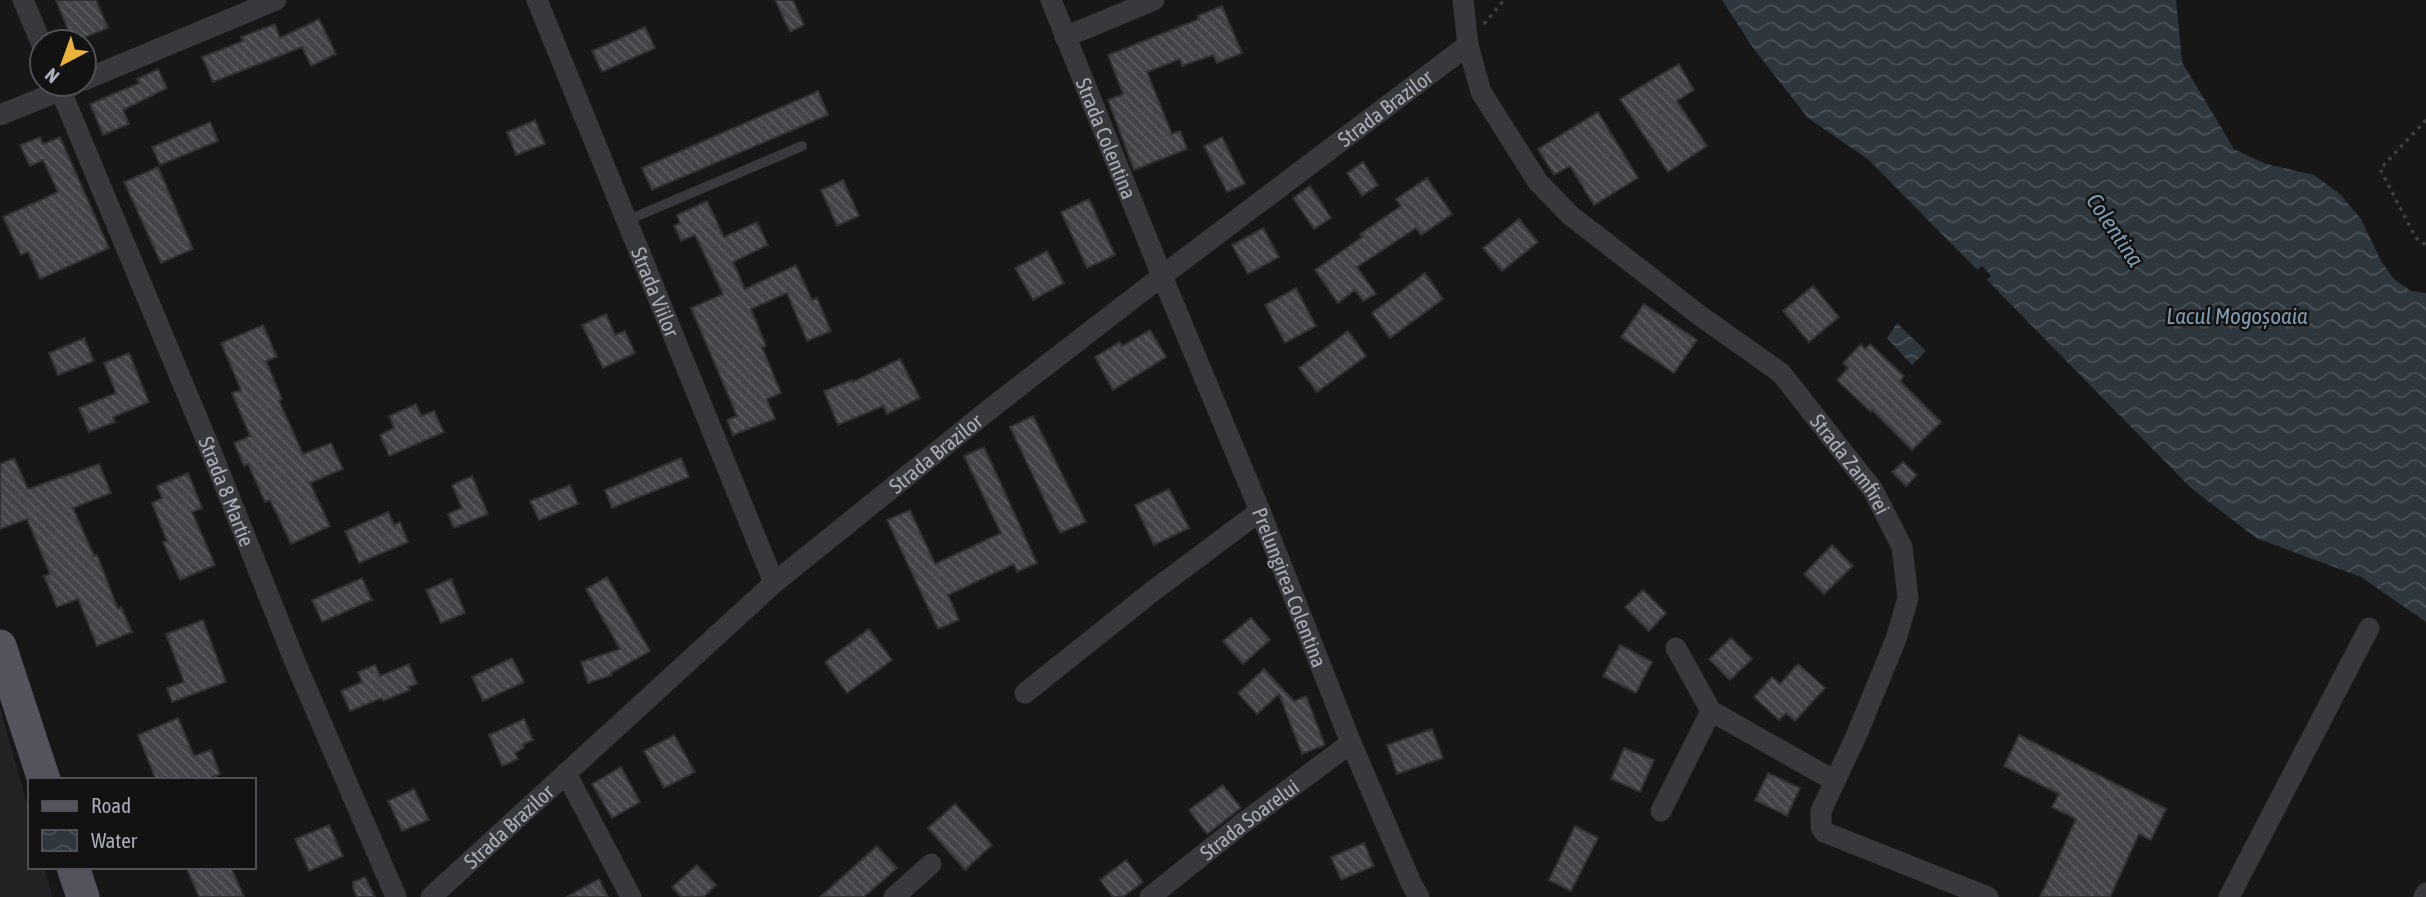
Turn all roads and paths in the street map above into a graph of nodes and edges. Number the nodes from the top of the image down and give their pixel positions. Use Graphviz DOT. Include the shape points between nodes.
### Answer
graph roads {
  1 [pos="23,0"];
  2 [pos="276,0"];
  3 [pos="537,0"];
  4 [pos="1051,0"];
  5 [pos="1154,0"];
  6 [pos="1463,0"];
  7 [pos="35,28"];
  8 [pos="1065,37"];
  9 [pos="1468,45"];
  10 [pos="98,74"];
  11 [pos="38,98"];
  12 [pos="70,98"];
  13 [pos="0,115"];
  14 [pos="2426,120"];
  15 [pos="802,146"];
  16 [pos="628,220"];
  17 [pos="2426,245"];
  18 [pos="1162,276"];
  19 [pos="1260,510"];
  20 [pos="774,583"];
  21 [pos="2369,628"];
  22 [pos="0,646"];
  23 [pos="1676,648"];
  24 [pos="1025,693"];
  25 [pos="1711,711"];
  26 [pos="1351,743"];
  27 [pos="566,773"];
  28 [pos="43,778"];
  29 [pos="1835,780"];
  30 [pos="1661,811"];
  31 [pos="931,864"];
  32 [pos="74,869"];
  33 [pos="83,897"];
  34 [pos="397,897"];
  35 [pos="431,897"];
  36 [pos="631,897"];
  37 [pos="894,897"];
  38 [pos="1150,897"];
  39 [pos="1418,897"];
  40 [pos="1988,897"];
  41 [pos="2229,897"];
  1 -- 7 [label="street"];
  2 -- 10 [label="street"];
  3 -- 16 [label="street, Strada Viilor"];
  4 -- 8 [label="street, Strada Colentina"];
  5 -- 8 [label="street"];
  6 -- 9 [label="street, Strada Zamfirei"];
  8 -- 18 [label="street, Strada Colentina"];
  9 -- 18 [label="street, Strada Brazilor"];
  9 -- 29 [label="street, Strada Zamfirei" via="1481,92 1538,182 1570,215 1781,373 1873,490 1902,547 1908,598 1896,639"];
  11 -- 13 [label="street"];
  12 -- 34 [label="street, Strada 8 Martie" via="293,657"];
  14 -- 17 [label="path" via="2380,169 2416,238"];
  15 -- 16 [label="lane"];
  16 -- 20 [label="street, Strada Viilor"];
  18 -- 19 [label="street, Prelungirea Colentina"];
  18 -- 20 [label="street, Strada Brazilor"];
  19 -- 24 [label="street"];
  19 -- 26 [label="street, Prelungirea Colentina"];
  20 -- 27 [label="street, Strada Brazilor"];
  21 -- 41 [label="street"];
  22 -- 28 [label="main road"];
  23 -- 25 [label="street"];
  25 -- 29 [label="street"];
  25 -- 30 [label="street"];
  26 -- 38 [label="street, Strada Soarelui"];
  26 -- 39 [label="street, Prelungirea Colentina"];
  27 -- 35 [label="street, Strada Brazilor"];
  27 -- 36 [label="street"];
  29 -- 40 [label="street, Strada Zamfirei" via="1821,811 1824,832"];
  31 -- 37 [label="street"];
  32 -- 33 [label="main road"];
}
